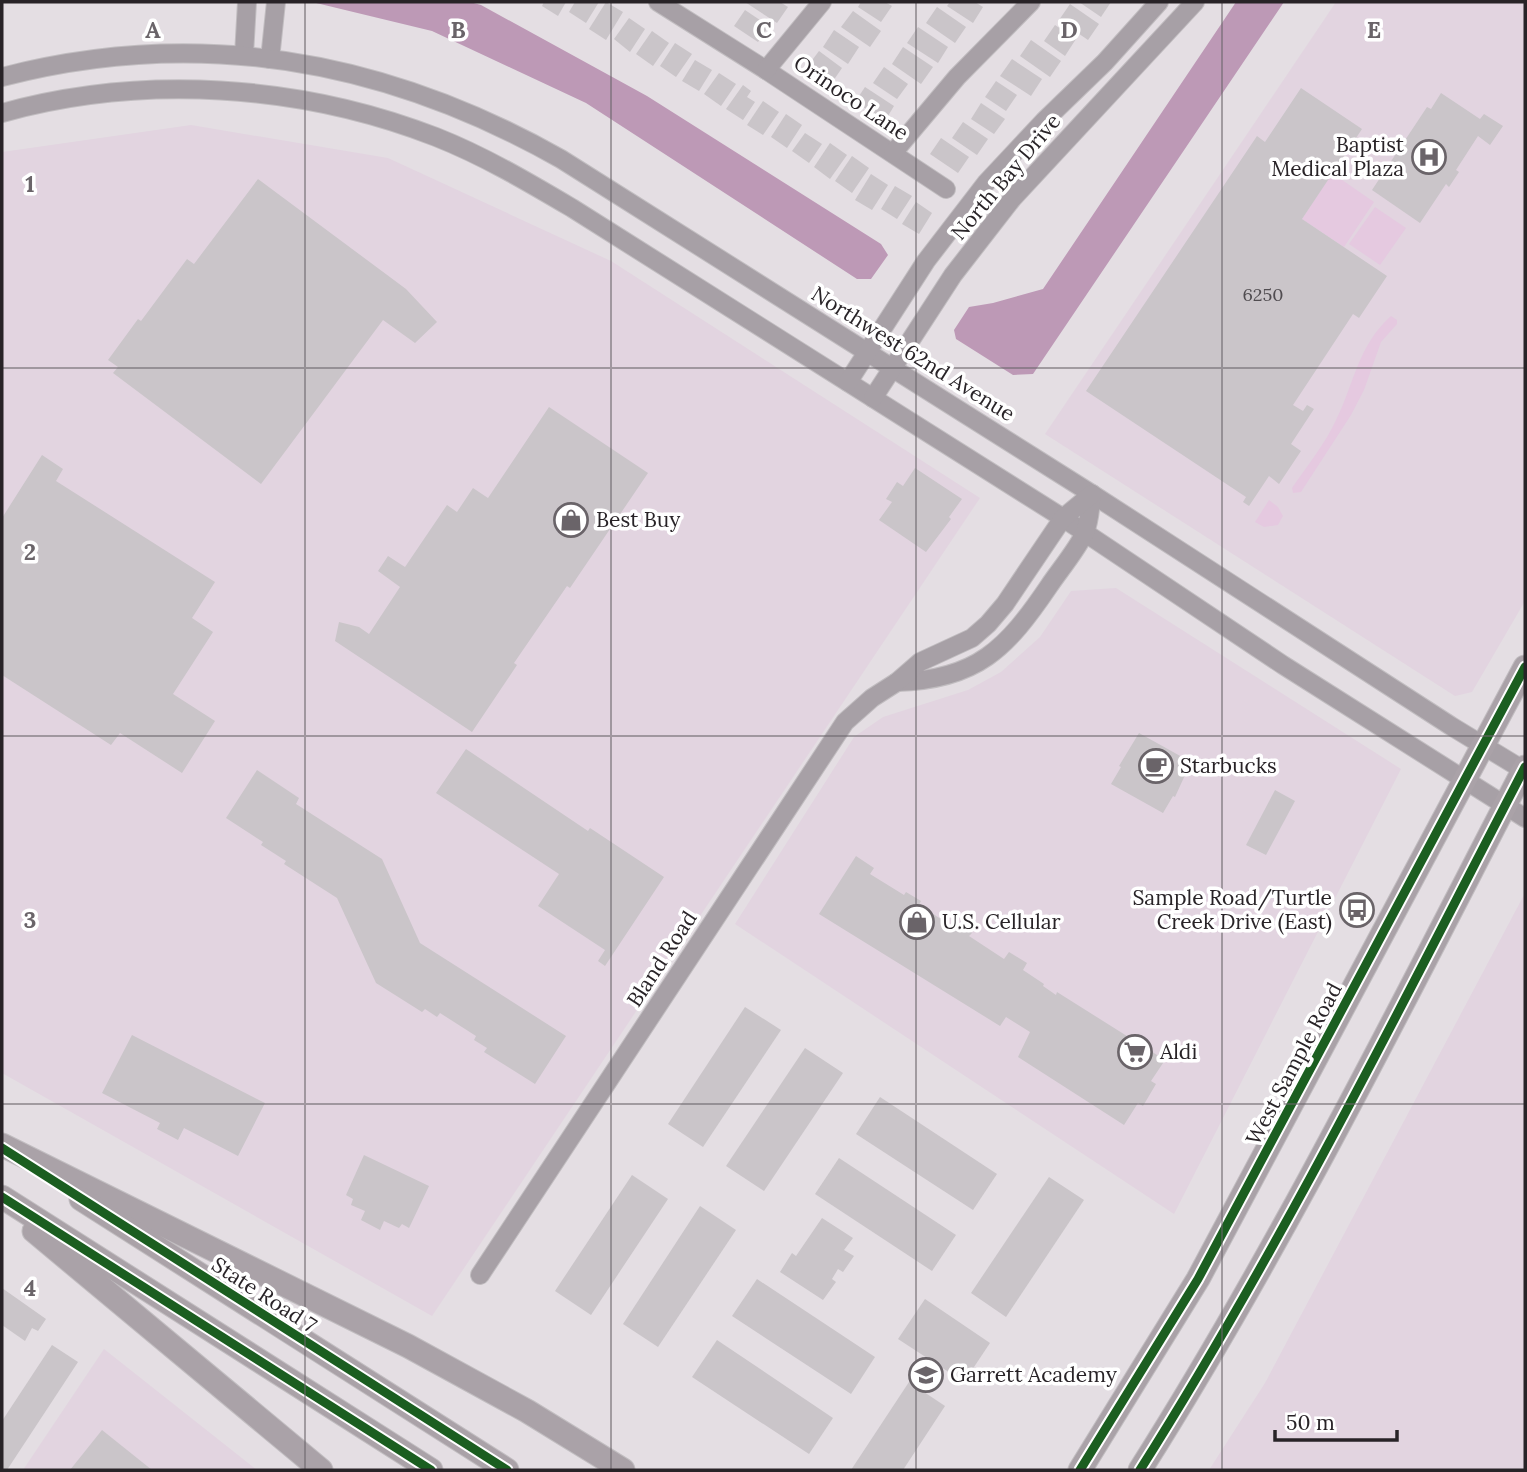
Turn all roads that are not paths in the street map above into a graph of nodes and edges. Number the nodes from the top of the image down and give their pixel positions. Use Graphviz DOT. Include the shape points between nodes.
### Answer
graph roads {
  1 [pos="247,2"];
  2 [pos="276,2"];
  3 [pos="658,2"];
  4 [pos="822,2"];
  5 [pos="1031,2"];
  6 [pos="1159,2"];
  7 [pos="1195,2"];
  8 [pos="244,55"];
  9 [pos="270,59"];
  10 [pos="766,69"];
  11 [pos="2,77"];
  12 [pos="2,113"];
  13 [pos="893,153"];
  14 [pos="1008,159"];
  15 [pos="1031,178"];
  16 [pos="946,189"];
  17 [pos="867,352"];
  18 [pos="892,369"];
  19 [pos="848,382"];
  20 [pos="873,398"];
  21 [pos="1092,494"];
  22 [pos="1063,517"];
  23 [pos="1085,532"];
  24 [pos="1525,667"];
  25 [pos="897,682"];
  26 [pos="1483,746"];
  27 [pos="1525,769"];
  28 [pos="1464,780"];
  29 [pos="1505,806"];
  30 [pos="1525,818"];
  31 [pos="2,1147"];
  32 [pos="2,1197"];
  33 [pos="2,1205"];
  34 [pos="480,1275"];
  35 [pos="321,1470"];
  36 [pos="431,1470"];
  37 [pos="507,1470"];
  38 [pos="623,1470"];
  39 [pos="1080,1470"];
  40 [pos="1140,1470"];
  1 -- 8 [label="street"];
  2 -- 9 [label="street"];
  3 -- 10 [label="street, Orinoco Lane"];
  4 -- 10 [label="street"];
  5 -- 13 [label="street" via="957,77"];
  6 -- 14 [label="street, North Bay Drive"];
  7 -- 15 [label="street, North Bay Drive"];
  8 -- 9 [label="street, Northwest 62nd Avenue"];
  8 -- 11 [label="street, Northwest 62nd Avenue" via="111,58"];
  9 -- 17 [label="street, Northwest 62nd Avenue" via="380,80 452,105 522,137"];
  10 -- 13 [label="street, Orinoco Lane"];
  12 -- 19 [label="street" via="83,95 158,89 240,92 348,109 435,136 509,170"];
  13 -- 16 [label="street, Orinoco Lane"];
  14 -- 15 [label="street"];
  14 -- 17 [label="street, North Bay Drive" via="926,261"];
  15 -- 18 [label="street, North Bay Drive" via="953,275"];
  17 -- 18 [label="street, Northwest 62nd Avenue"];
  17 -- 19 [label="street, North Bay Drive"];
  18 -- 20 [label="street, North Bay Drive"];
  18 -- 21 [label="street, Northwest 62nd Avenue"];
  19 -- 20 [label="street"];
  20 -- 22 [label="street"];
  21 -- 22 [label="street, Bland Road"];
  21 -- 23 [label="street, Bland Road"];
  21 -- 26 [label="street, Northwest 62nd Avenue"];
  22 -- 23 [label="street"];
  22 -- 25 [label="street, Bland Road" via="988,624 972,638 920,662"];
  23 -- 25 [label="street, Bland Road" via="1008,641 963,671"];
  23 -- 28 [label="street"];
  24 -- 26 [label="main road, West Sample Road"];
  25 -- 34 [label="street, Bland Road" via="845,722"];
  26 -- 27 [label="street, Northwest 62nd Avenue"];
  26 -- 28 [label="main road, West Sample Road"];
  27 -- 29 [label="main road"];
  28 -- 29 [label="street"];
  28 -- 39 [label="main road, West Sample Road" via="1198,1279"];
  29 -- 30 [label="street"];
  29 -- 40 [label="main road" via="1287,1222"];
  31 -- 37 [label="main road, State Road 7"];
  31 -- 38 [label="main road" via="408,1346"];
  32 -- 36 [label="main road"];
  33 -- 35 [label="main road"];
}
